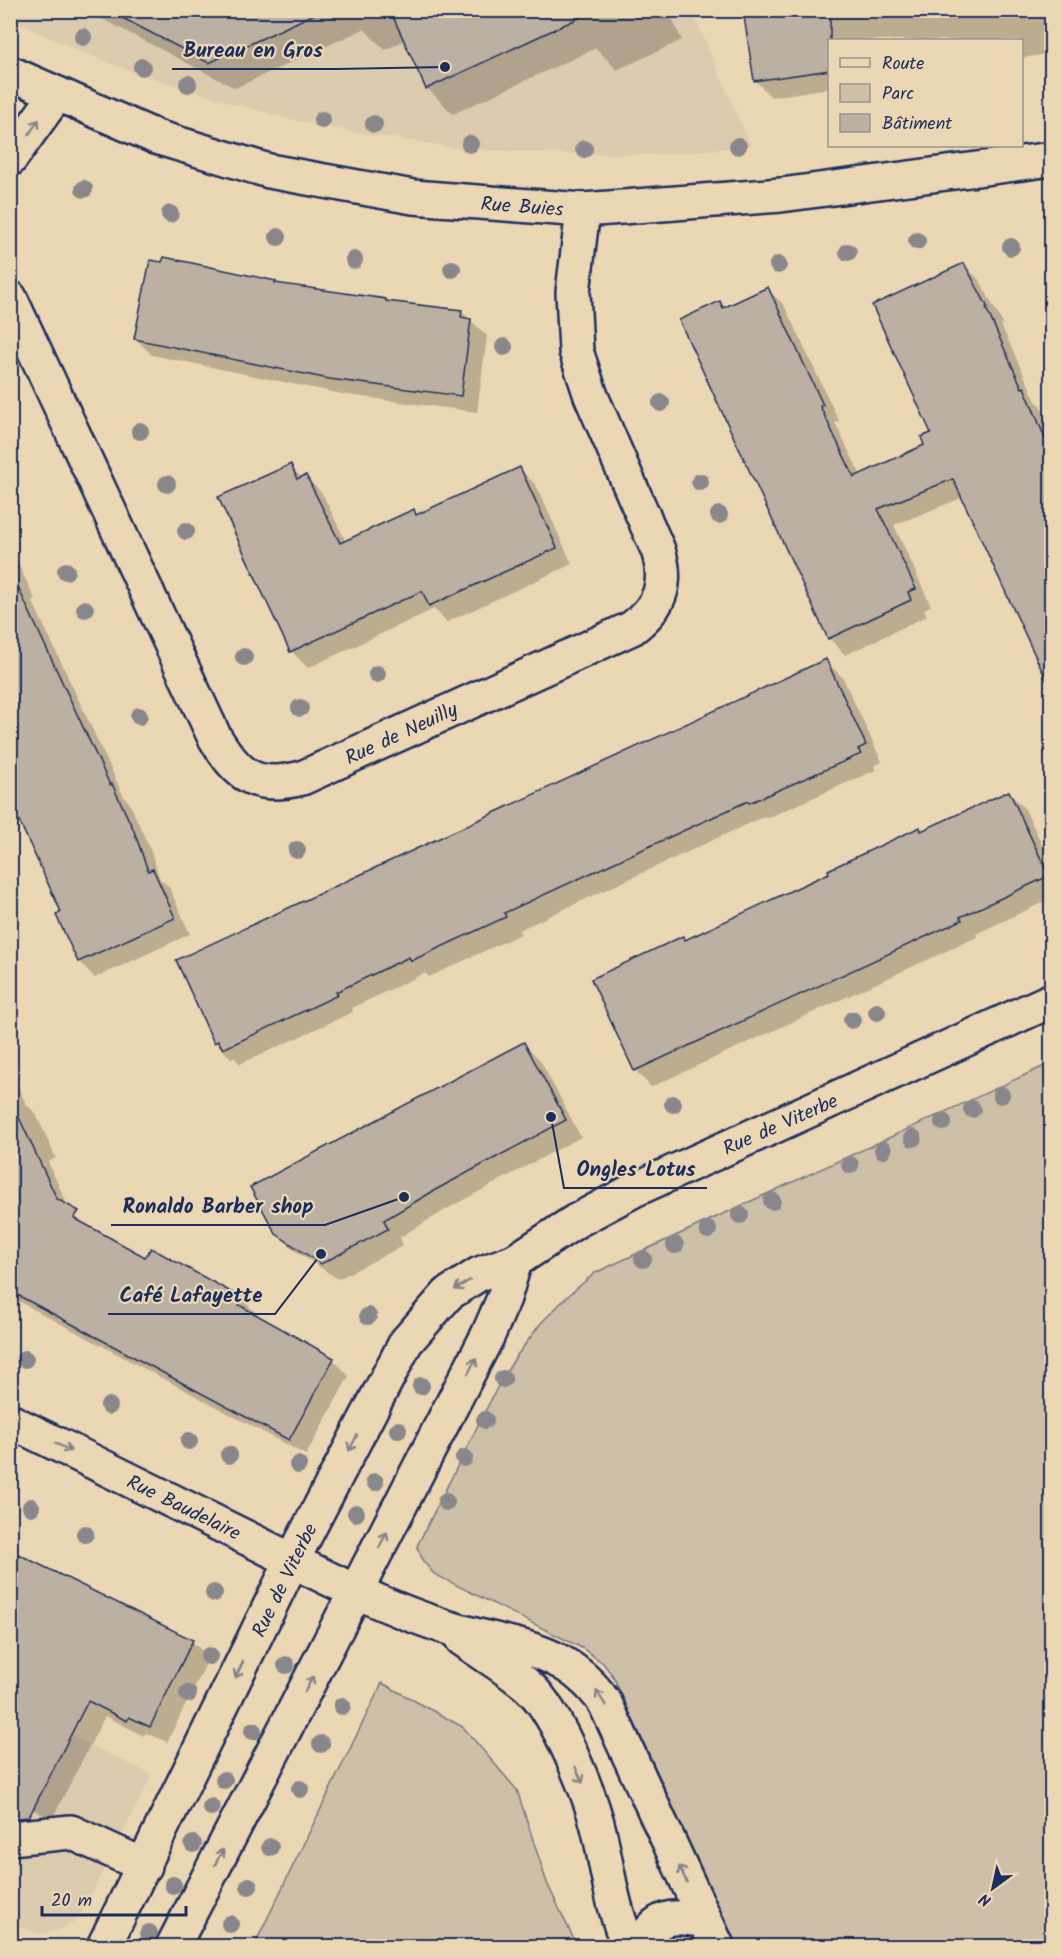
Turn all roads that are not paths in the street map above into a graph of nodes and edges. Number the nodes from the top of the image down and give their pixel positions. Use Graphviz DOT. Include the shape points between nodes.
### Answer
graph roads {
  1 [pos="10,73"];
  2 [pos="57,94"];
  3 [pos="10,159"];
  4 [pos="1051,161"];
  5 [pos="583,210"];
  6 [pos="10,298"];
  7 [pos="1052,1000"];
  8 [pos="515,1261"];
  9 [pos="10,1421"];
  10 [pos="292,1561"];
  11 [pos="357,1592"];
  12 [pos="446,1627"];
  13 [pos="10,1838"];
  14 [pos="145,1866"];
  15 [pos="710,1934"];
  16 [pos="104,1947"];
  17 [pos="173,1947"];
  18 [pos="629,1947"];
  19 [pos="642,1947"];
  1 -- 2 [label="street, Rue Buies"];
  3 -- 2 [label="street, one-way"];
  2 -- 5 [label="street, Rue Buies" via="156,137 269,171 412,197"];
  4 -- 5 [label="street, Rue Buies" via="781,195"];
  5 -- 6 [label="street, Rue de Neuilly" via="573,292 576,351 591,396 664,568 662,588 654,605 632,628 302,778 280,784 248,776 234,765 214,736"];
  7 -- 8 [label="street, Rue de Viterbe" via="634,1190 576,1221"];
  8 -- 10 [label="street, Rue de Viterbe, one-way" via="479,1274 448,1294 406,1342"];
  11 -- 8 [label="street, one-way" via="488,1335"];
  9 -- 10 [label="street, Rue Baudelaire, one-way"];
  10 -- 11 [label="street, Rue Baudelaire"];
  10 -- 14 [label="street, Rue de Viterbe, one-way"];
  11 -- 12 [label="street, Rue Baudelaire"];
  17 -- 11 [label="street, one-way"];
  15 -- 12 [label="street, one-way" via="605,1703 593,1685 548,1654"];
  12 -- 18 [label="street, one-way" via="530,1688 547,1707 594,1809 620,1927"];
  13 -- 14 [label="street" via="71,1832"];
  14 -- 16 [label="street, Rue de Viterbe"];
  15 -- 19 [label="street" via="682,1916 671,1918 654,1925"];
}
